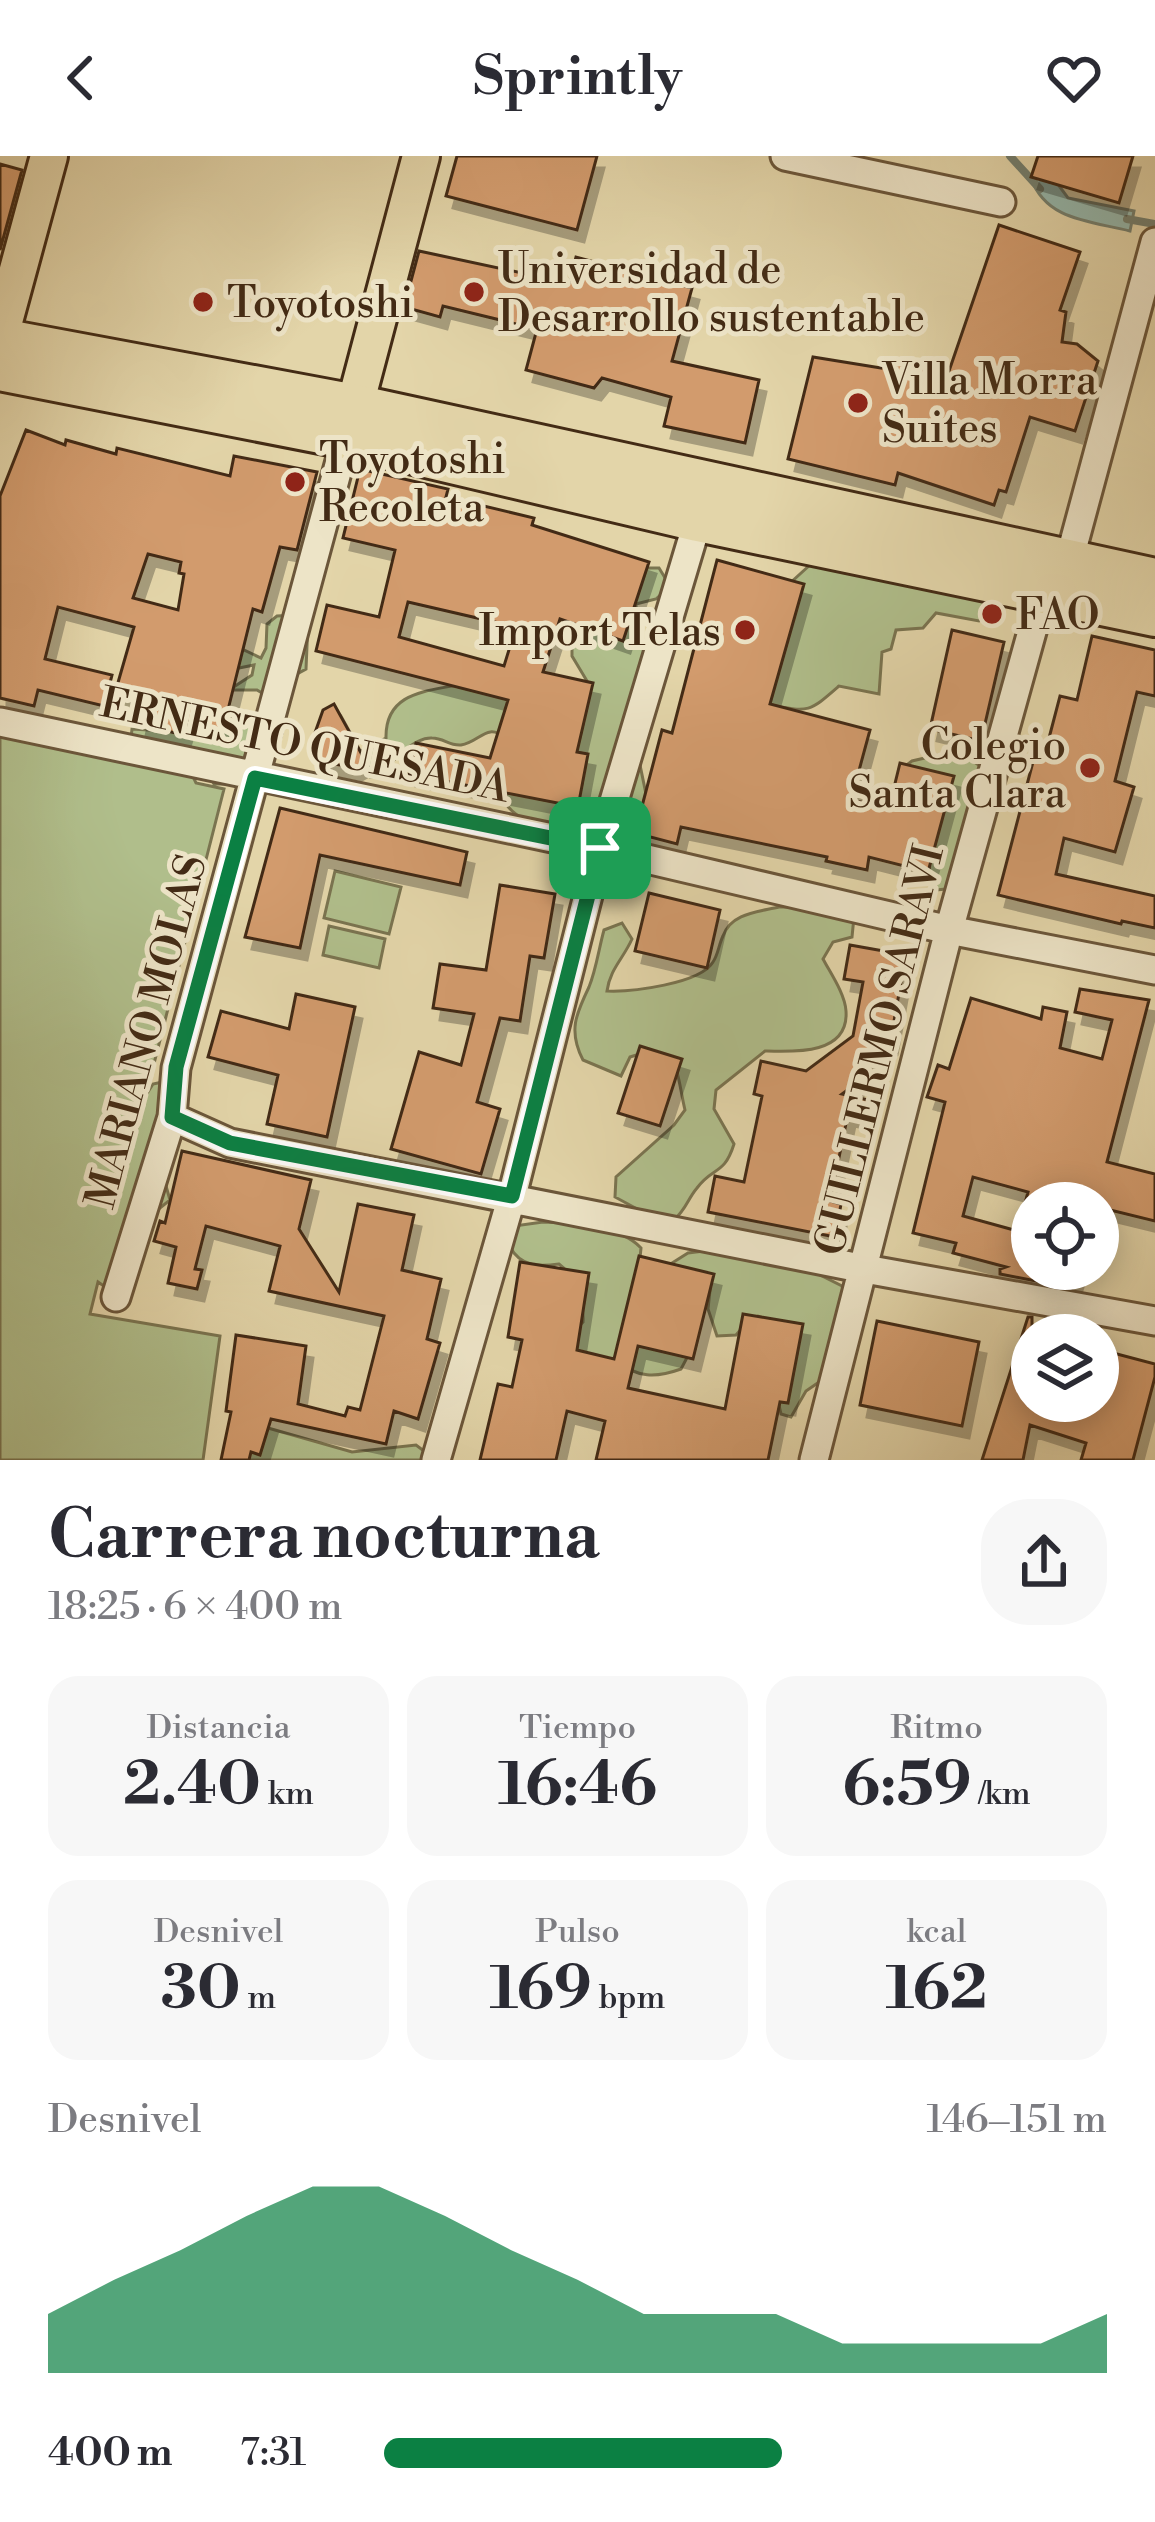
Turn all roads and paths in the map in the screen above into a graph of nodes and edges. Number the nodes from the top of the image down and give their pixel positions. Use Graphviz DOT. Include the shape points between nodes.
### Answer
graph roads {
  1 [pos="49,156"];
  2 [pos="422,156"];
  3 [pos="785,156"];
  4 [pos="1001,202"];
  5 [pos="1155,242"];
  6 [pos="0,338"];
  7 [pos="0,369"];
  8 [pos="350,422"];
  9 [pos="698,520"];
  10 [pos="1056,576"];
  11 [pos="1155,580"];
  12 [pos="1155,615"];
  13 [pos="0,722"];
  14 [pos="255,778"];
  15 [pos="600,848"];
  16 [pos="949,930"];
  17 [pos="1155,970"];
  18 [pos="172,1117"];
  19 [pos="512,1196"];
  20 [pos="865,1269"];
  21 [pos="116,1298"];
  22 [pos="1155,1321"];
  23 [pos="436,1460"];
  24 [pos="814,1460"];
  1 -- 6 [label="main road"];
  2 -- 8 [label="main road"];
  3 -- 4 [label="street"];
  5 -- 10 [label="street, GUILLERMO SARAVI"];
  6 -- 8 [label="highway"];
  7 -- 8 [label="highway"];
  8 -- 9 [label="highway"];
  8 -- 10 [label="highway"];
  8 -- 14 [label="street, MARIANO MOLAS"];
  9 -- 10 [label="highway"];
  9 -- 15 [label="street"];
  10 -- 11 [label="highway"];
  10 -- 12 [label="highway"];
  10 -- 16 [label="street, GUILLERMO SARAVI"];
  13 -- 14 [label="street, ERNESTO QUESADA"];
  14 -- 15 [label="street, ERNESTO QUESADA"];
  14 -- 18 [label="street, MARIANO MOLAS" via="176,1067"];
  15 -- 16 [label="street, ERNESTO QUESADA"];
  15 -- 19 [label="street"];
  16 -- 17 [label="street, ERNESTO QUESADA"];
  16 -- 20 [label="street, GUILLERMO SARAVI"];
  18 -- 19 [label="street" via="230,1143"];
  18 -- 21 [label="street, MARIANO MOLAS"];
  19 -- 20 [label="street"];
  19 -- 23 [label="street"];
  20 -- 22 [label="street"];
  20 -- 24 [label="street, GUILLERMO SARAVI"];
}
